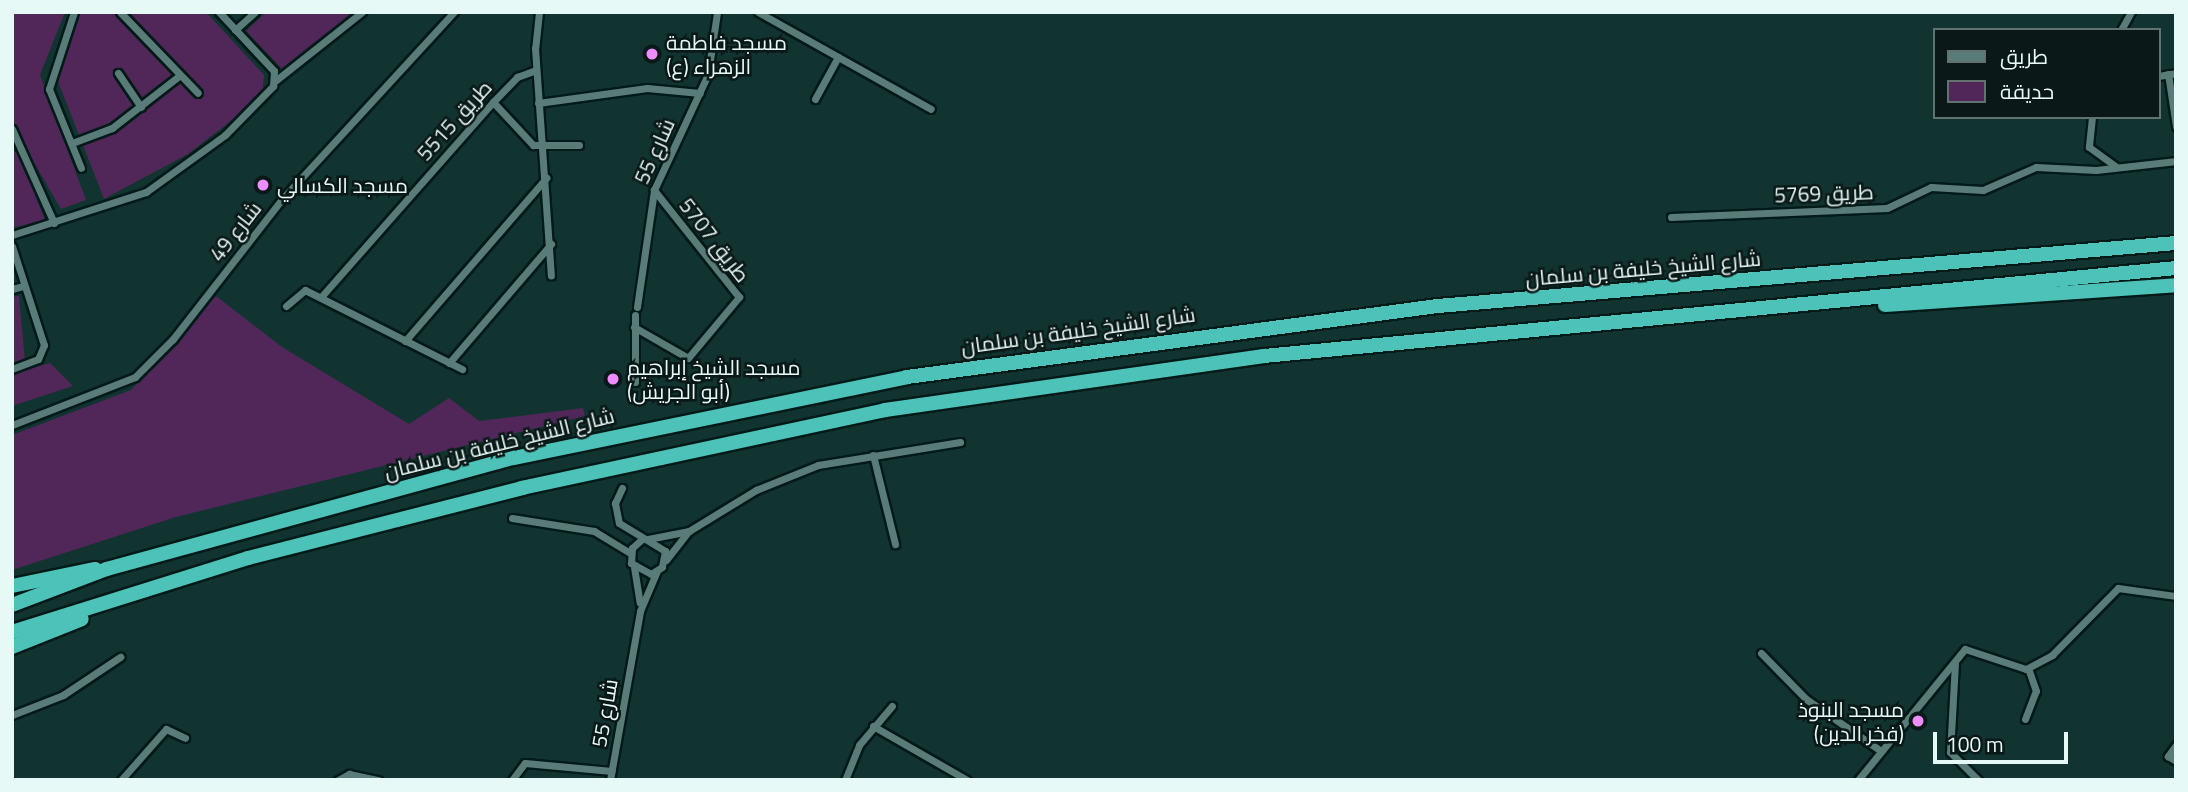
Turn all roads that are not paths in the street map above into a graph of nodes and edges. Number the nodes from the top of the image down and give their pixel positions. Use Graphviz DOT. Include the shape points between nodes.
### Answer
graph roads {
  1 [pos="74,12"];
  2 [pos="120,12"];
  3 [pos="219,12"];
  4 [pos="255,12"];
  5 [pos="362,12"];
  6 [pos="454,12"];
  7 [pos="539,12"];
  8 [pos="717,12"];
  9 [pos="758,12"];
  10 [pos="235,30"];
  11 [pos="838,57"];
  12 [pos="536,70"];
  13 [pos="118,73"];
  14 [pos="2172,74"];
  15 [pos="180,75"];
  16 [pos="275,82"];
  17 [pos="198,93"];
  18 [pos="700,93"];
  19 [pos="815,99"];
  20 [pos="493,102"];
  21 [pos="141,107"];
  22 [pos="538,108"];
  23 [pos="931,109"];
  24 [pos="2092,119"];
  25 [pos="2176,126"];
  26 [pos="12,129"];
  27 [pos="72,144"];
  28 [pos="16,145"];
  29 [pos="579,145"];
  30 [pos="542,149"];
  31 [pos="2176,161"];
  32 [pos="2117,167"];
  33 [pos="81,168"];
  34 [pos="546,178"];
  35 [pos="654,190"];
  36 [pos="1671,217"];
  37 [pos="54,223"];
  38 [pos="12,235"];
  39 [pos="2176,243"];
  40 [pos="551,244"];
  41 [pos="12,246"];
  42 [pos="2176,268"];
  43 [pos="551,275"];
  44 [pos="23,285"];
  45 [pos="2176,285"];
  46 [pos="12,289"];
  47 [pos="321,297"];
  48 [pos="286,306"];
  49 [pos="1782,306"];
  50 [pos="634,327"];
  51 [pos="405,341"];
  52 [pos="449,363"];
  53 [pos="12,369"];
  54 [pos="462,369"];
  55 [pos="635,382"];
  56 [pos="12,425"];
  57 [pos="960,442"];
  58 [pos="873,455"];
  59 [pos="622,488"];
  60 [pos="512,518"];
  61 [pos="689,531"];
  62 [pos="645,539"];
  63 [pos="895,544"];
  64 [pos="630,553"];
  65 [pos="664,562"];
  66 [pos="634,568"];
  67 [pos="107,569"];
  68 [pos="657,571"];
  69 [pos="181,580"];
  70 [pos="12,586"];
  71 [pos="2176,596"];
  72 [pos="12,605"];
  73 [pos="640,611"];
  74 [pos="12,632"];
  75 [pos="12,647"];
  76 [pos="1761,653"];
  77 [pos="120,657"];
  78 [pos="1955,663"];
  79 [pos="2028,668"];
  80 [pos="892,706"];
  81 [pos="12,715"];
  82 [pos="2025,719"];
  83 [pos="873,726"];
  84 [pos="185,738"];
  85 [pos="2176,745"];
  86 [pos="1881,751"];
  87 [pos="2176,761"];
  88 [pos="611,776"];
  89 [pos="121,780"];
  90 [pos="338,780"];
  91 [pos="378,780"];
  92 [pos="512,780"];
  93 [pos="845,780"];
  94 [pos="967,780"];
  95 [pos="1858,780"];
  96 [pos="1978,780"];
  1 -- 27 [label="street" via="49,89"];
  2 -- 15 [label="street"];
  3 -- 10 [label="street"];
  4 -- 10 [label="street"];
  5 -- 16 [label="street"];
  6 -- 56 [label="street, شارع 49" via="282,200 173,339 135,377"];
  7 -- 12 [label="street"];
  8 -- 18 [label="street, شارع 55"];
  9 -- 11 [label="street"];
  10 -- 16 [label="street" via="274,71"];
  11 -- 19 [label="street"];
  11 -- 23 [label="street"];
  12 -- 20 [label="street, طريق 5515" via="517,77"];
  12 -- 22 [label="street"];
  13 -- 21 [label="street"];
  14 -- 25 [label="street"];
  15 -- 17 [label="street"];
  15 -- 21 [label="street"];
  16 -- 37 [label="street" via="225,135 146,192"];
  18 -- 22 [label="street" via="647,88"];
  18 -- 35 [label="street, شارع 55"];
  20 -- 30 [label="street"];
  20 -- 47 [label="street, طريق 5515"];
  21 -- 27 [label="street" via="102,135"];
  22 -- 30 [label="street"];
  24 -- 32 [label="street" via="2089,147"];
  26 -- 28 [label="street"];
  27 -- 33 [label="street"];
  28 -- 37 [label="street"];
  29 -- 30 [label="street"];
  30 -- 34 [label="street"];
  31 -- 32 [label="street, طريق 5769"];
  32 -- 36 [label="street, طريق 5769" via="2035,167 1983,190 1930,187 1887,208"];
  34 -- 40 [label="street"];
  34 -- 51 [label="street"];
  35 -- 50 [label="street, شارع 55"];
  35 -- 50 [label="street, طريق 5707" via="738,297 688,358"];
  37 -- 38 [label="street"];
  39 -- 67 [label="highway, شارع الشيخ خليفة بن سلمان" via="1438,306 1056,353 713,414 514,458"];
  40 -- 43 [label="street"];
  40 -- 52 [label="street"];
  41 -- 44 [label="street"];
  42 -- 49 [label="highway"];
  44 -- 46 [label="street"];
  44 -- 53 [label="street" via="44,351 34,362"];
  45 -- 49 [label="highway" via="1942,302"];
  47 -- 48 [label="street" via="301,290"];
  47 -- 51 [label="street"];
  49 -- 69 [label="highway" via="1264,356 885,410 522,488"];
  50 -- 55 [label="street, شارع 55"];
  51 -- 52 [label="street"];
  52 -- 54 [label="street"];
  57 -- 58 [label="street"];
  58 -- 61 [label="street" via="786,476"];
  58 -- 63 [label="street"];
  59 -- 62 [label="street" via="616,518"];
  60 -- 64 [label="street" via="594,531"];
  61 -- 62 [label="street"];
  61 -- 65 [label="street"];
  62 -- 64 [label="street"];
  62 -- 65 [label="street" via="662,546"];
  64 -- 66 [label="street"];
  65 -- 68 [label="street"];
  66 -- 68 [label="street"];
  66 -- 73 [label="street, شارع 55"];
  67 -- 70 [label="highway"];
  67 -- 72 [label="highway, شارع الشيخ خليفة بن سلمان"];
  68 -- 73 [label="street, شارع 55"];
  69 -- 74 [label="highway"];
  69 -- 75 [label="highway"];
  71 -- 79 [label="street" via="2118,588 2052,655"];
  73 -- 88 [label="street, شارع 55"];
  76 -- 86 [label="street" via="1806,699"];
  77 -- 81 [label="street" via="63,695"];
  78 -- 79 [label="street" via="1972,647 2019,671"];
  78 -- 86 [label="street"];
  78 -- 96 [label="street" via="1950,752"];
  79 -- 82 [label="street" via="2036,691"];
  80 -- 83 [label="street"];
  83 -- 93 [label="street"];
  83 -- 94 [label="street"];
  84 -- 89 [label="street" via="166,729"];
  85 -- 87 [label="street" via="2168,756"];
  86 -- 95 [label="street"];
  88 -- 92 [label="street" via="525,763"];
  90 -- 91 [label="street" via="349,774"];
}
